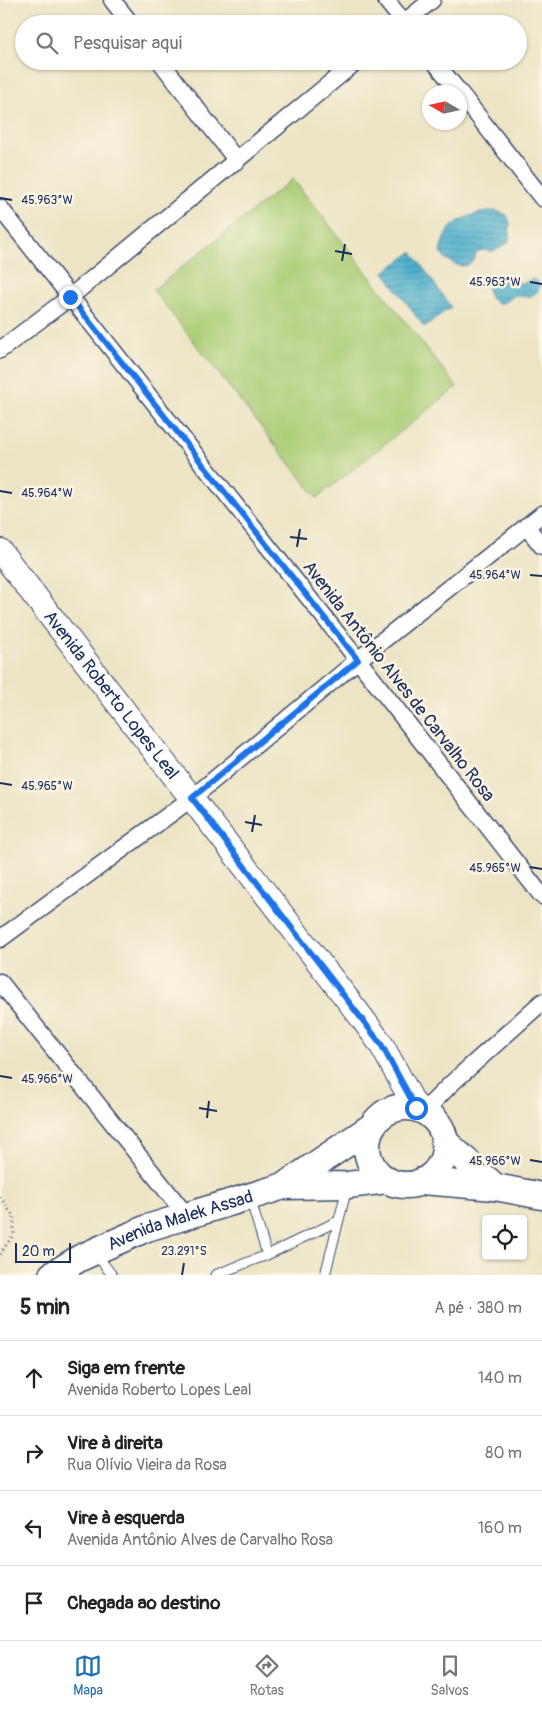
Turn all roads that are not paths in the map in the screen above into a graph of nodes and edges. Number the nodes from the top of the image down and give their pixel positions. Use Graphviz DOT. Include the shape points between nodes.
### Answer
graph roads {
  1 [pos="112,0"];
  2 [pos="386,0"];
  3 [pos="432,0"];
  4 [pos="124,15"];
  5 [pos="397,15"];
  6 [pos="413,15"];
  7 [pos="167,70"];
  8 [pos="346,70"];
  9 [pos="441,70"];
  10 [pos="453,85"];
  11 [pos="467,103"];
  12 [pos="236,161"];
  13 [pos="542,198"];
  14 [pos="0,208"];
  15 [pos="70,297"];
  16 [pos="0,350"];
  17 [pos="542,514"];
  18 [pos="526,526"];
  19 [pos="542,546"];
  20 [pos="0,551"];
  21 [pos="358,660"];
  22 [pos="192,798"];
  23 [pos="542,896"];
  24 [pos="0,939"];
  25 [pos="0,982"];
  26 [pos="542,1002"];
  27 [pos="420,1110"];
  28 [pos="365,1131"];
  29 [pos="444,1141"];
  30 [pos="387,1180"];
  31 [pos="422,1181"];
  32 [pos="348,1185"];
  33 [pos="284,1186"];
  34 [pos="495,1187"];
  35 [pos="542,1196"];
  36 [pos="250,1198"];
  37 [pos="186,1215"];
  38 [pos="338,1221"];
  39 [pos="94,1252"];
  40 [pos="267,1255"];
  41 [pos="52,1275"];
  42 [pos="112,1275"];
  43 [pos="215,1275"];
  44 [pos="325,1275"];
  1 -- 4 [label="street"];
  2 -- 5 [label="street"];
  3 -- 6 [label="street"];
  7 -- 12 [label="street"];
  8 -- 12 [label="street"];
  9 -- 10 [label="street"];
  11 -- 13 [label="street"];
  12 -- 15 [label="street"];
  14 -- 15 [label="street, Avenida Antônio Alves de Carvalho Rosa"];
  15 -- 16 [label="street"];
  15 -- 21 [label="street, Avenida Antônio Alves de Carvalho Rosa"];
  17 -- 18 [label="street"];
  18 -- 19 [label="street"];
  18 -- 21 [label="street"];
  20 -- 22 [label="street, Avenida Roberto Lopes Leal"];
  21 -- 22 [label="street"];
  21 -- 23 [label="street, Avenida Antônio Alves de Carvalho Rosa"];
  22 -- 24 [label="street"];
  22 -- 27 [label="street, Avenida Roberto Lopes Leal" via="381,1044"];
  25 -- 37 [label="street"];
  26 -- 27 [label="street"];
  27 -- 28 [label="main road" via="402,1107 390,1110"];
  27 -- 29 [label="main road" via="434,1119"];
  28 -- 30 [label="main road" via="370,1163"];
  28 -- 32 [label="main road"];
  28 -- 33 [label="main road, Avenida Malek Assad"];
  29 -- 31 [label="main road" via="440,1164"];
  29 -- 34 [label="main road"];
  30 -- 31 [label="main road" via="405,1184"];
  30 -- 32 [label="main road, Avenida Malek Assad"];
  31 -- 34 [label="main road"];
  32 -- 33 [label="main road, Avenida Malek Assad"];
  32 -- 38 [label="lane"];
  33 -- 36 [label="main road, Avenida Malek Assad"];
  34 -- 35 [label="main road"];
  36 -- 37 [label="main road, Avenida Malek Assad"];
  36 -- 40 [label="lane"];
  37 -- 39 [label="main road, Avenida Malek Assad"];
  38 -- 40 [label="lane"];
  38 -- 44 [label="lane"];
  39 -- 41 [label="main road, Avenida Malek Assad"];
  39 -- 42 [label="lane"];
  40 -- 43 [label="lane"];
}
